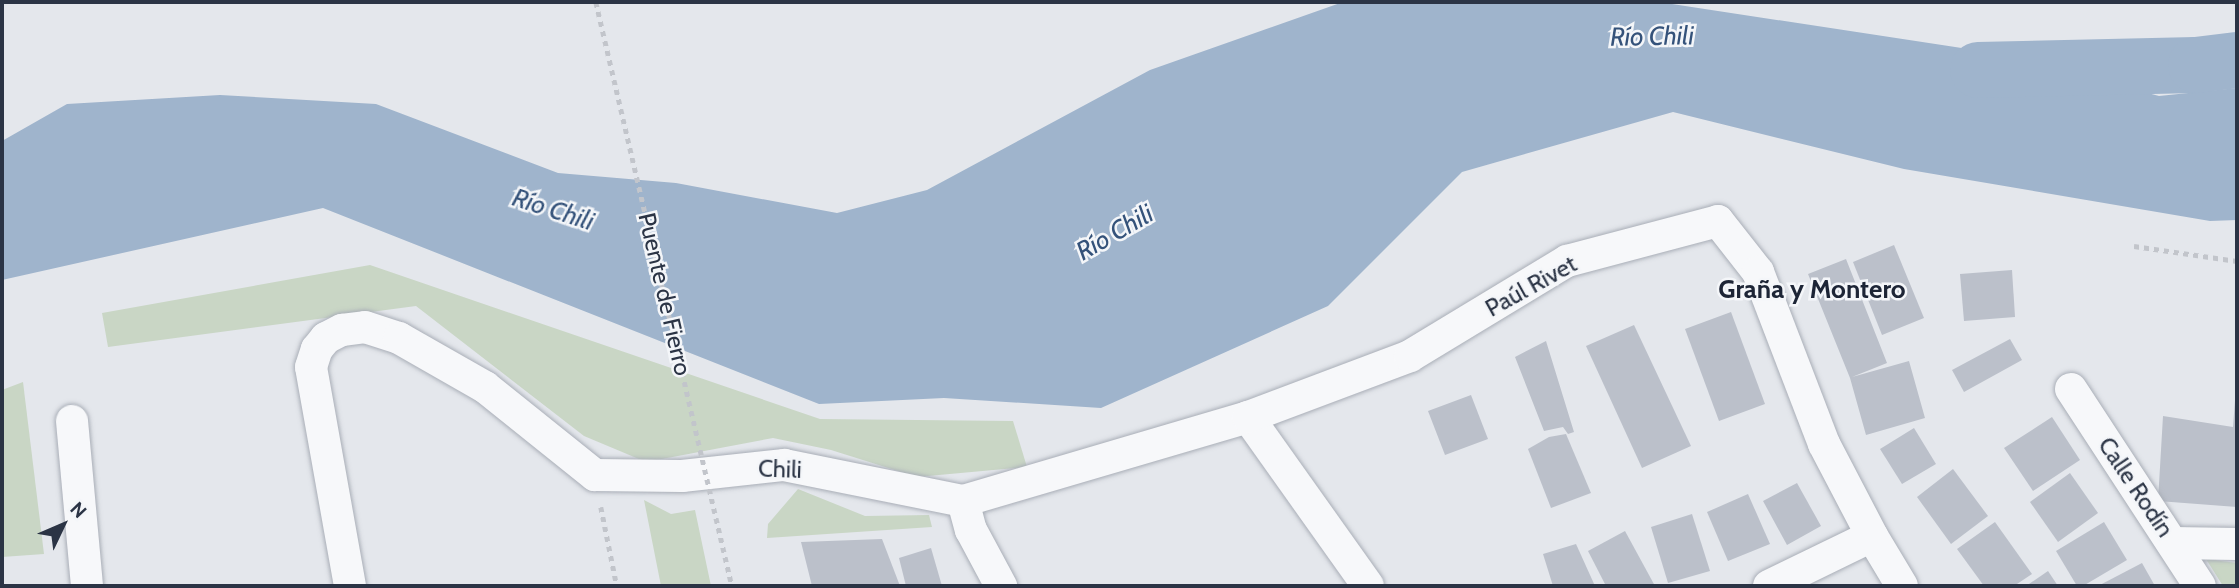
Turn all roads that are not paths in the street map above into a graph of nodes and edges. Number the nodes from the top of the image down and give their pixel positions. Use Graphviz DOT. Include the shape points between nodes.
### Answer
graph roads {
  1 [pos="2071,389"];
  2 [pos="1248,416"];
  3 [pos="72,421"];
  4 [pos="963,501"];
  5 [pos="1872,536"];
  6 [pos="2173,543"];
  7 [pos="2237,544"];
  8 [pos="87,586"];
  9 [pos="350,586"];
  10 [pos="1001,586"];
  11 [pos="1368,586"];
  12 [pos="1769,586"];
  13 [pos="1902,586"];
  14 [pos="2200,586"];
  1 -- 6 [label="street, Calle Rodín"];
  2 -- 4 [label="street, Paúl Rivet"];
  2 -- 5 [label="street, Paúl Rivet" via="1410,356 1567,261 1718,222 1758,272 1824,444"];
  2 -- 11 [label="street"];
  3 -- 8 [label="street"];
  4 -- 9 [label="street, Chili" via="784,465 682,475 595,475 485,387 399,338 365,327 342,330 326,338 311,367"];
  4 -- 10 [label="street" via="971,530"];
  5 -- 12 [label="street"];
  5 -- 13 [label="street, Paúl Rivet"];
  6 -- 7 [label="street"];
  6 -- 14 [label="street, Calle Rodín"];
}
